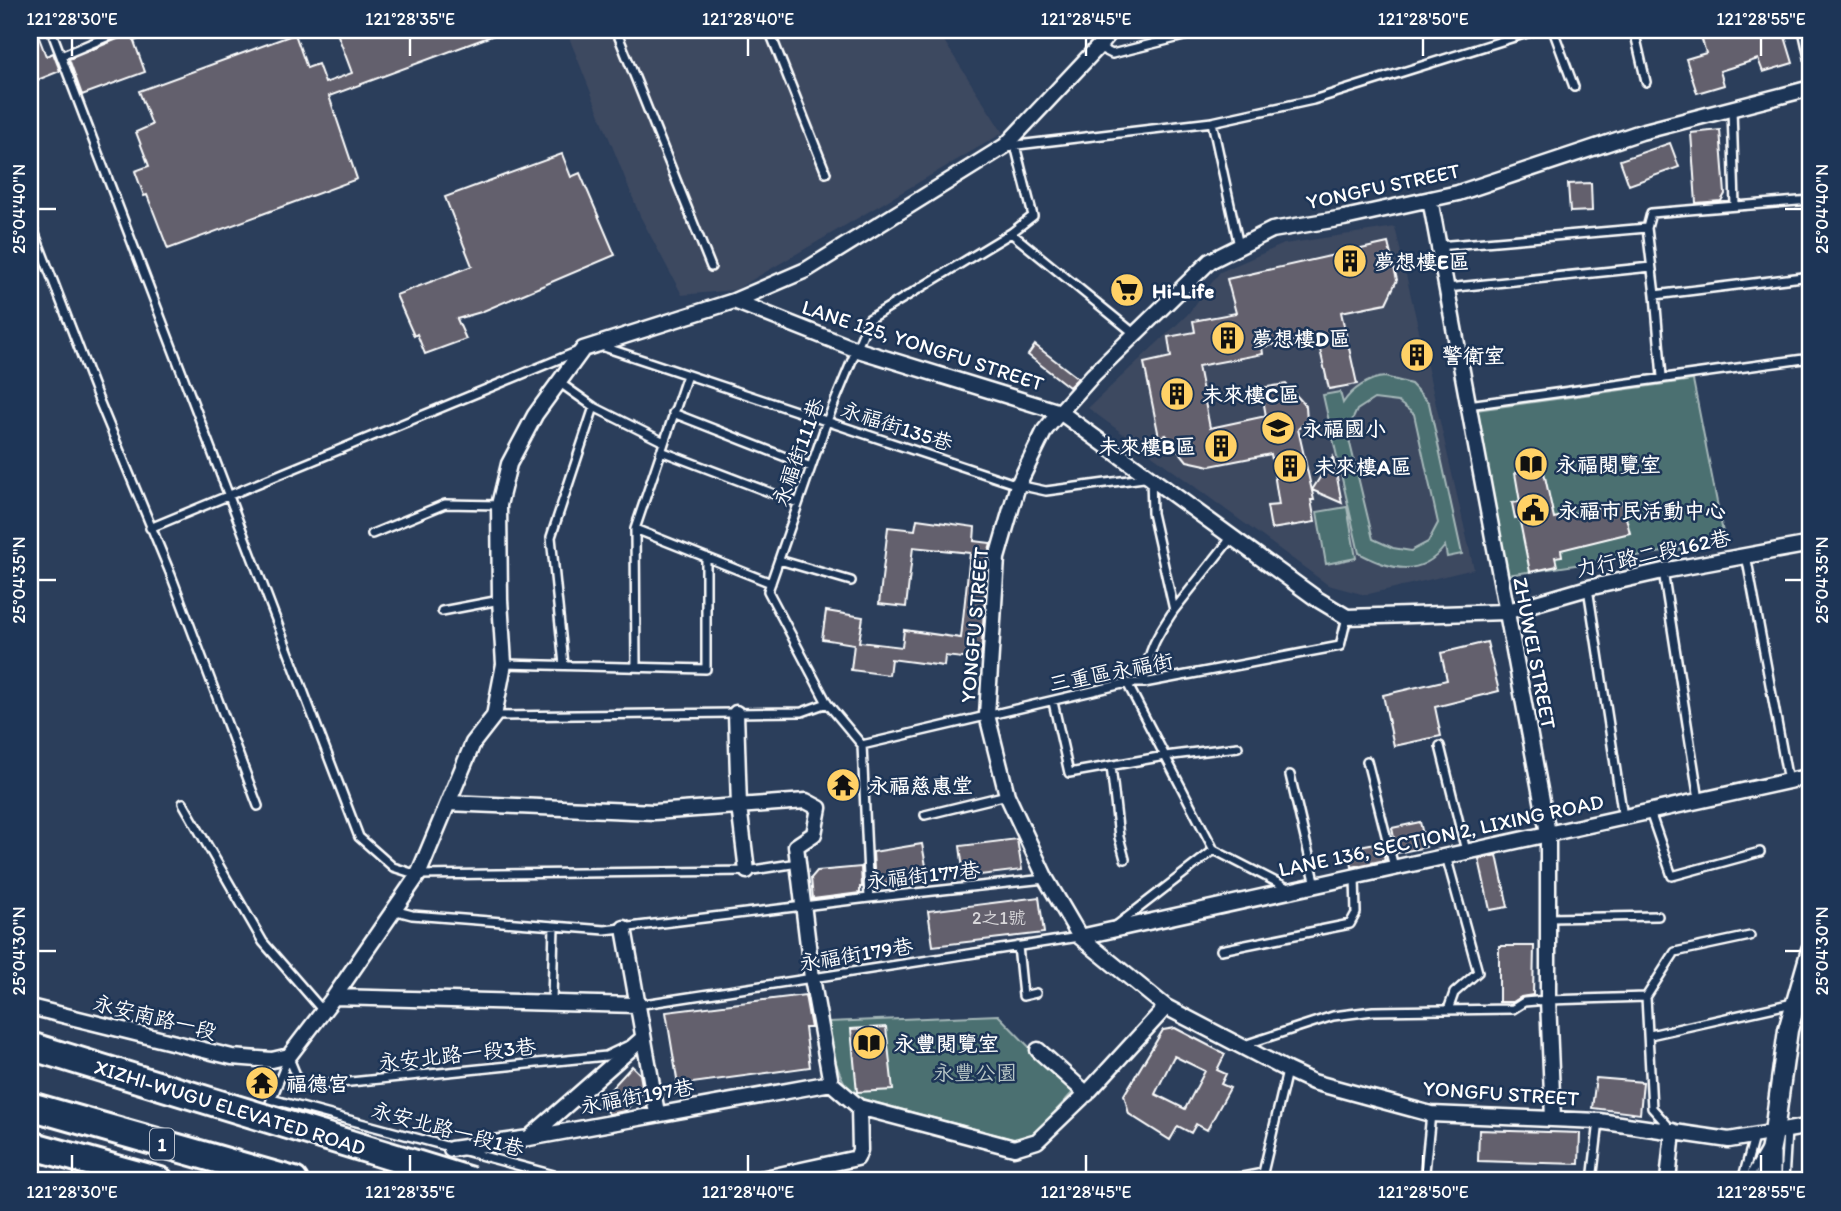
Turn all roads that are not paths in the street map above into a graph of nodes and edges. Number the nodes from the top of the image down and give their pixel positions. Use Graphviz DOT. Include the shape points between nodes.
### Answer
graph roads {
  1 [pos="51,30"];
  2 [pos="123,30"];
  3 [pos="617,30"];
  4 [pos="769,30"];
  5 [pos="1112,30"];
  6 [pos="1208,30"];
  7 [pos="1537,30"];
  8 [pos="1553,30"];
  9 [pos="1634,30"];
  10 [pos="1802,30"];
  11 [pos="1098,47"];
  12 [pos="61,57"];
  13 [pos="1811,66"];
  14 [pos="1646,82"];
  15 [pos="1574,87"];
  16 [pos="1811,88"];
  17 [pos="1732,109"];
  18 [pos="1212,122"];
  19 [pos="1010,146"];
  20 [pos="827,173"];
  21 [pos="1430,199"];
  22 [pos="1811,200"];
  23 [pos="1735,206"];
  24 [pos="30,221"];
  25 [pos="1647,228"];
  26 [pos="1011,233"];
  27 [pos="1239,246"];
  28 [pos="1438,246"];
  29 [pos="711,267"];
  30 [pos="1651,267"];
  31 [pos="1811,276"];
  32 [pos="1446,288"];
  33 [pos="1656,295"];
  34 [pos="734,301"];
  35 [pos="1135,334"];
  36 [pos="590,347"];
  37 [pos="855,349"];
  38 [pos="1811,358"];
  39 [pos="687,374"];
  40 [pos="1662,377"];
  41 [pos="560,383"];
  42 [pos="1468,405"];
  43 [pos="594,407"];
  44 [pos="1060,412"];
  45 [pos="673,413"];
  46 [pos="827,421"];
  47 [pos="664,442"];
  48 [pos="661,452"];
  49 [pos="811,467"];
  50 [pos="1151,477"];
  51 [pos="1018,485"];
  52 [pos="230,494"];
  53 [pos="799,503"];
  54 [pos="499,505"];
  55 [pos="150,528"];
  56 [pos="635,529"];
  57 [pos="372,534"];
  58 [pos="1232,537"];
  59 [pos="1811,544"];
  60 [pos="1745,555"];
  61 [pos="706,557"];
  62 [pos="779,560"];
  63 [pos="1663,571"];
  64 [pos="851,582"];
  65 [pos="771,583"];
  66 [pos="1588,588"];
  67 [pos="500,600"];
  68 [pos="1174,610"];
  69 [pos="442,611"];
  70 [pos="1505,612"];
  71 [pos="1347,617"];
  72 [pos="504,664"];
  73 [pos="564,665"];
  74 [pos="636,667"];
  75 [pos="1127,683"];
  76 [pos="1144,683"];
  77 [pos="1053,702"];
  78 [pos="827,703"];
  79 [pos="736,713"];
  80 [pos="987,715"];
  81 [pos="494,716"];
  82 [pos="862,745"];
  83 [pos="1238,747"];
  84 [pos="1440,747"];
  85 [pos="1165,756"];
  86 [pos="1367,761"];
  87 [pos="1111,766"];
  88 [pos="1290,775"];
  89 [pos="1811,776"];
  90 [pos="1788,781"];
  91 [pos="1007,795"];
  92 [pos="1699,800"];
  93 [pos="183,803"];
  94 [pos="448,803"];
  95 [pos="258,806"];
  96 [pos="739,806"];
  97 [pos="1650,811"];
  98 [pos="925,815"];
  99 [pos="1623,817"];
  100 [pos="1548,833"];
  101 [pos="1214,850"];
  102 [pos="1466,851"];
  103 [pos="1760,852"];
  104 [pos="1446,856"];
  105 [pos="1125,859"];
  106 [pos="798,863"];
  107 [pos="1394,867"];
  108 [pos="747,871"];
  109 [pos="418,875"];
  110 [pos="1355,876"];
  111 [pos="1046,879"];
  112 [pos="1317,884"];
  113 [pos="1292,890"];
  114 [pos="869,898"];
  115 [pos="803,906"];
  116 [pos="392,910"];
  117 [pos="1658,916"];
  118 [pos="1548,918"];
  119 [pos="554,926"];
  120 [pos="624,928"];
  121 [pos="1111,930"];
  122 [pos="1750,936"];
  123 [pos="1080,937"];
  124 [pos="1018,946"];
  125 [pos="1221,950"];
  126 [pos="1811,950"];
  127 [pos="812,978"];
  128 [pos="1036,993"];
  129 [pos="334,997"];
  130 [pos="1646,998"];
  131 [pos="1548,1000"];
  132 [pos="552,1001"];
  133 [pos="1803,1002"];
  134 [pos="638,1005"];
  135 [pos="30,1007"];
  136 [pos="1166,1007"];
  137 [pos="1448,1010"];
  138 [pos="323,1011"];
  139 [pos="1650,1035"];
  140 [pos="643,1038"];
  141 [pos="30,1046"];
  142 [pos="1240,1046"];
  143 [pos="1038,1050"];
  144 [pos="289,1057"];
  145 [pos="1287,1070"];
  146 [pos="831,1083"];
  147 [pos="1087,1094"];
  148 [pos="30,1106"];
  149 [pos="859,1108"];
  150 [pos="657,1113"];
  151 [pos="1432,1114"];
  152 [pos="1553,1118"];
  153 [pos="1599,1121"];
  154 [pos="1811,1126"];
  155 [pos="1673,1131"];
  156 [pos="1780,1131"];
  157 [pos="1754,1136"];
  158 [pos="529,1138"];
  159 [pos="30,1145"];
  160 [pos="451,1149"];
  161 [pos="1262,1177"];
  162 [pos="160,1181"];
  163 [pos="294,1181"];
  164 [pos="471,1181"];
  165 [pos="576,1181"];
  166 [pos="751,1181"];
  167 [pos="1222,1181"];
  168 [pos="1424,1181"];
  169 [pos="1592,1181"];
  170 [pos="1668,1181"];
  171 [pos="1742,1181"];
  172 [pos="1751,1181"];
  173 [pos="1765,1181"];
  174 [pos="1776,1181"];
  175 [pos="1784,1181"];
  1 -- 12 [label="lane"];
  2 -- 12 [label="lane"];
  3 -- 29 [label="lane"];
  4 -- 20 [label="lane"];
  5 -- 11 [label="street"];
  6 -- 11 [label="lane" via="1112,54"];
  7 -- 18 [label="lane" via="1312,100"];
  8 -- 15 [label="lane"];
  9 -- 14 [label="lane"];
  10 -- 13 [label="lane"];
  11 -- 19 [label="street"];
  12 -- 52 [label="lane"];
  16 -- 17 [label="street, YONGFU STREET"];
  17 -- 21 [label="street, YONGFU STREET" via="1641,132"];
  17 -- 23 [label="lane"];
  18 -- 19 [label="lane"];
  18 -- 27 [label="lane"];
  19 -- 26 [label="lane, 永福街111巷" via="1033,216"];
  19 -- 34 [label="street" via="806,270"];
  21 -- 27 [label="street, YONGFU STREET" via="1272,230"];
  21 -- 28 [label="street, ZHUWEI STREET"];
  22 -- 23 [label="lane"];
  23 -- 25 [label="lane" via="1651,213"];
  24 -- 55 [label="lane"];
  25 -- 28 [label="lane"];
  25 -- 30 [label="lane"];
  26 -- 35 [label="lane"];
  26 -- 37 [label="lane, 永福街111巷" via="869,319"];
  27 -- 35 [label="street, YONGFU STREET" via="1210,261"];
  28 -- 32 [label="street, ZHUWEI STREET"];
  30 -- 32 [label="lane"];
  30 -- 33 [label="lane"];
  31 -- 33 [label="lane"];
  32 -- 42 [label="street, ZHUWEI STREET"];
  33 -- 40 [label="lane"];
  34 -- 36 [label="street"];
  34 -- 37 [label="street, LANE 125, YONGFU STREET"];
  35 -- 44 [label="street, YONGFU STREET"];
  36 -- 39 [label="lane, 永福街135巷"];
  36 -- 41 [label="street"];
  36 -- 52 [label="lane"];
  37 -- 44 [label="street, LANE 125, YONGFU STREET"];
  37 -- 46 [label="lane, 永福街111巷"];
  38 -- 40 [label="lane"];
  39 -- 45 [label="lane"];
  39 -- 46 [label="lane, 永福街135巷"];
  40 -- 42 [label="lane"];
  41 -- 43 [label="lane"];
  41 -- 54 [label="street" via="535,415 509,464"];
  42 -- 70 [label="street, ZHUWEI STREET"];
  43 -- 47 [label="lane"];
  43 -- 73 [label="lane" via="551,537"];
  44 -- 50 [label="street, LANE 125, YONGFU STREET"];
  44 -- 51 [label="street, YONGFU STREET" via="1045,430"];
  45 -- 47 [label="lane"];
  45 -- 49 [label="lane"];
  46 -- 49 [label="lane, 永福街111巷"];
  46 -- 51 [label="lane, 永福街135巷"];
  47 -- 48 [label="lane"];
  48 -- 53 [label="lane"];
  48 -- 56 [label="lane"];
  49 -- 53 [label="lane, 永福街111巷"];
  50 -- 51 [label="lane, 永福街135巷" via="1046,491"];
  50 -- 58 [label="street, LANE 125, YONGFU STREET"];
  50 -- 68 [label="lane" via="1152,513"];
  51 -- 80 [label="street, YONGFU STREET" via="997,558"];
  52 -- 55 [label="lane"];
  52 -- 109 [label="lane" via="359,837 393,867"];
  53 -- 62 [label="lane, 永福街111巷"];
  54 -- 57 [label="lane" via="445,504"];
  54 -- 67 [label="street"];
  55 -- 95 [label="lane"];
  56 -- 61 [label="lane"];
  56 -- 74 [label="lane"];
  58 -- 68 [label="lane"];
  58 -- 71 [label="street, LANE 125, YONGFU STREET"];
  59 -- 60 [label="street, 力行路二段162巷"];
  60 -- 63 [label="street, 力行路二段162巷"];
  60 -- 90 [label="lane"];
  61 -- 65 [label="lane"];
  61 -- 74 [label="lane" via="706,669"];
  62 -- 64 [label="lane"];
  62 -- 65 [label="lane, 永福街111巷"];
  63 -- 66 [label="street, 力行路二段162巷"];
  63 -- 92 [label="lane"];
  65 -- 78 [label="lane" via="768,591"];
  66 -- 70 [label="street, 力行路二段162巷"];
  66 -- 99 [label="lane"];
  67 -- 69 [label="lane"];
  67 -- 72 [label="street"];
  68 -- 76 [label="lane" via="1147,656"];
  70 -- 71 [label="street, 力行路二段162巷"];
  70 -- 100 [label="street, ZHUWEI STREET"];
  71 -- 76 [label="lane, 三重區永福街" via="1340,646"];
  72 -- 73 [label="lane"];
  72 -- 81 [label="street"];
  73 -- 74 [label="lane"];
  75 -- 76 [label="lane, 三重區永福街"];
  75 -- 77 [label="lane, 三重區永福街"];
  75 -- 85 [label="lane"];
  77 -- 80 [label="lane, 三重區永福街"];
  77 -- 87 [label="lane" via="1069,774"];
  78 -- 79 [label="lane" via="802,712"];
  78 -- 82 [label="lane"];
  79 -- 81 [label="lane"];
  79 -- 96 [label="street"];
  80 -- 82 [label="lane, 三重區永福街"];
  80 -- 91 [label="street, YONGFU STREET"];
  81 -- 94 [label="street" via="473,743"];
  82 -- 114 [label="lane"];
  83 -- 85 [label="lane"];
  84 -- 102 [label="lane"];
  85 -- 87 [label="lane"];
  85 -- 101 [label="lane"];
  86 -- 107 [label="lane"];
  87 -- 105 [label="lane"];
  88 -- 112 [label="lane"];
  89 -- 90 [label="street, LANE 136, SECTION 2, LIXING ROAD"];
  90 -- 92 [label="street, LANE 136, SECTION 2, LIXING ROAD"];
  91 -- 98 [label="lane"];
  91 -- 111 [label="street, YONGFU STREET"];
  92 -- 97 [label="street, LANE 136, SECTION 2, LIXING ROAD"];
  93 -- 138 [label="lane" via="263,942"];
  94 -- 96 [label="street" via="654,812"];
  94 -- 109 [label="street"];
  96 -- 106 [label="street" via="806,801 819,808 814,834 796,846"];
  96 -- 108 [label="street"];
  97 -- 99 [label="street, LANE 136, SECTION 2, LIXING ROAD"];
  97 -- 103 [label="lane" via="1672,876"];
  99 -- 100 [label="street, LANE 136, SECTION 2, LIXING ROAD"];
  100 -- 102 [label="street, LANE 136, SECTION 2, LIXING ROAD"];
  100 -- 118 [label="street, ZHUWEI STREET"];
  101 -- 113 [label="lane"];
  101 -- 121 [label="lane"];
  102 -- 104 [label="street, LANE 136, SECTION 2, LIXING ROAD"];
  104 -- 107 [label="street, LANE 136, SECTION 2, LIXING ROAD"];
  104 -- 137 [label="lane" via="1478,972 1454,993"];
  106 -- 108 [label="lane"];
  106 -- 115 [label="street"];
  107 -- 110 [label="street, LANE 136, SECTION 2, LIXING ROAD"];
  108 -- 109 [label="lane"];
  109 -- 116 [label="street"];
  110 -- 112 [label="street, LANE 136, SECTION 2, LIXING ROAD"];
  110 -- 125 [label="lane" via="1356,913 1350,924"];
  111 -- 114 [label="lane"];
  111 -- 115 [label="lane, 永福街177巷"];
  111 -- 123 [label="street, YONGFU STREET"];
  112 -- 113 [label="street, LANE 136, SECTION 2, LIXING ROAD"];
  113 -- 121 [label="street, LANE 136, SECTION 2, LIXING ROAD"];
  114 -- 115 [label="lane"];
  115 -- 120 [label="lane"];
  115 -- 127 [label="street"];
  116 -- 119 [label="lane"];
  116 -- 129 [label="street"];
  117 -- 118 [label="lane"];
  118 -- 131 [label="street, ZHUWEI STREET"];
  119 -- 120 [label="lane"];
  119 -- 132 [label="lane"];
  120 -- 134 [label="street"];
  121 -- 123 [label="street, LANE 136, SECTION 2, LIXING ROAD"];
  122 -- 130 [label="lane" via="1675,951"];
  123 -- 124 [label="lane, 永福街179巷"];
  123 -- 136 [label="street, YONGFU STREET"];
  124 -- 127 [label="lane, 永福街179巷"];
  124 -- 128 [label="lane" via="1023,996"];
  126 -- 133 [label="street"];
  127 -- 134 [label="lane, 永福街179巷"];
  127 -- 146 [label="street"];
  129 -- 132 [label="street"];
  129 -- 138 [label="street"];
  130 -- 131 [label="lane"];
  130 -- 139 [label="lane"];
  131 -- 137 [label="lane" via="1524,1002 1513,1009"];
  131 -- 152 [label="street, ZHUWEI STREET"];
  132 -- 134 [label="street"];
  133 -- 139 [label="lane"];
  133 -- 156 [label="street" via="1788,1030"];
  134 -- 140 [label="street"];
  135 -- 144 [label="street, 永安南路一段" via="232,1057"];
  136 -- 142 [label="street, YONGFU STREET"];
  136 -- 147 [label="street"];
  137 -- 142 [label="lane" via="1334,1016"];
  138 -- 144 [label="street"];
  139 -- 155 [label="lane" via="1652,1108"];
  140 -- 144 [label="lane, 永安北路一段3巷" via="606,1056 301,1087"];
  140 -- 150 [label="street"];
  140 -- 158 [label="street"];
  141 -- 164 [label="highway, XIZHI-WUGU ELEVATED ROAD, bridge"];
  142 -- 145 [label="street, YONGFU STREET"];
  143 -- 147 [label="street"];
  144 -- 160 [label="lane, 永安北路一段1巷" via="270,1101"];
  145 -- 151 [label="street, YONGFU STREET" via="1312,1082"];
  145 -- 161 [label="lane"];
  146 -- 149 [label="street"];
  146 -- 150 [label="street, 永福街197巷"];
  147 -- 149 [label="street" via="1037,1141 1014,1148"];
  148 -- 163 [label="highway, 1"];
  149 -- 166 [label="street" via="857,1158"];
  150 -- 158 [label="street, 永福街197巷"];
  151 -- 152 [label="street, YONGFU STREET"];
  151 -- 168 [label="lane"];
  152 -- 153 [label="street, YONGFU STREET"];
  153 -- 155 [label="street, YONGFU STREET"];
  153 -- 169 [label="lane"];
  154 -- 156 [label="street, YONGFU STREET"];
  155 -- 157 [label="street, YONGFU STREET" via="1729,1140"];
  155 -- 170 [label="street"];
  156 -- 157 [label="street, YONGFU STREET"];
  156 -- 172 [label="lane" via="1752,1172"];
  156 -- 173 [label="street"];
  156 -- 174 [label="lane"];
  156 -- 175 [label="lane"];
  157 -- 171 [label="lane"];
  158 -- 160 [label="street, 永福街197巷"];
  159 -- 162 [label="highway, 1"];
  160 -- 165 [label="lane, 永安北路一段1巷"];
  161 -- 167 [label="lane"];
}
